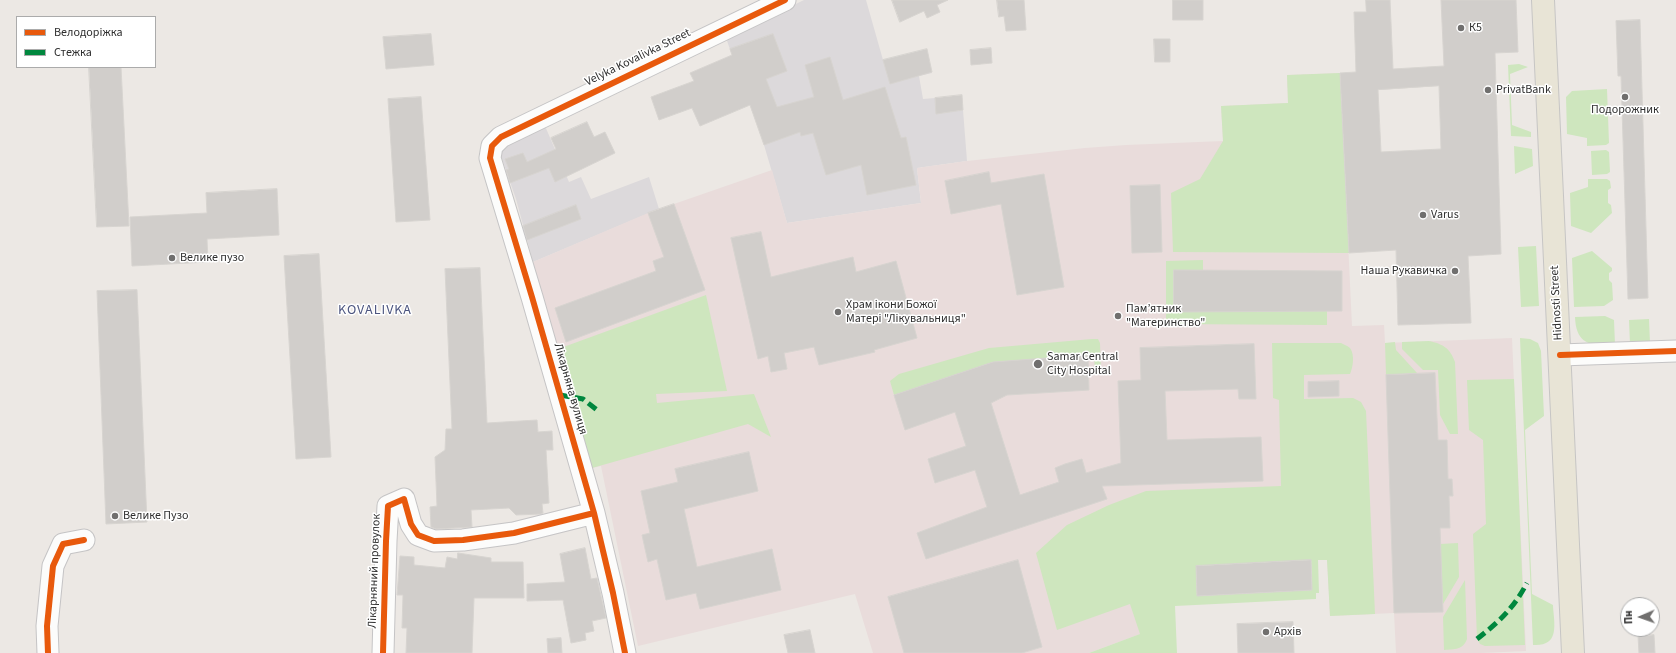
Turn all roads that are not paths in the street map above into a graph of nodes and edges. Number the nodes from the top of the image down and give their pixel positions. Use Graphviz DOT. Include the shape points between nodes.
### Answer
graph roads {
  1 [pos="785,0"];
  2 [pos="1543,0"];
  3 [pos="501,137"];
  4 [pos="1676,351"];
  5 [pos="1560,355"];
  6 [pos="594,513"];
  7 [pos="84,540"];
  8 [pos="48,653"];
  9 [pos="383,653"];
  10 [pos="624,653"];
  11 [pos="1573,653"];
  1 -- 3 [label="street, Velyka Kovalivka Street"];
  2 -- 5 [label="main road, Hidnosti Street"];
  3 -- 6 [label="street, Лікарняна вулиця" via="492,146 490,158"];
  4 -- 5 [label="street"];
  5 -- 11 [label="main road, Hidnosti Street"];
  6 -- 9 [label="street, Лікарняний провулок" via="514,533 434,541 418,535 411,524 404,499 388,506"];
  6 -- 10 [label="street, Лікарняна вулиця"];
  7 -- 8 [label="street" via="64,544 53,566 47,626"];
}
